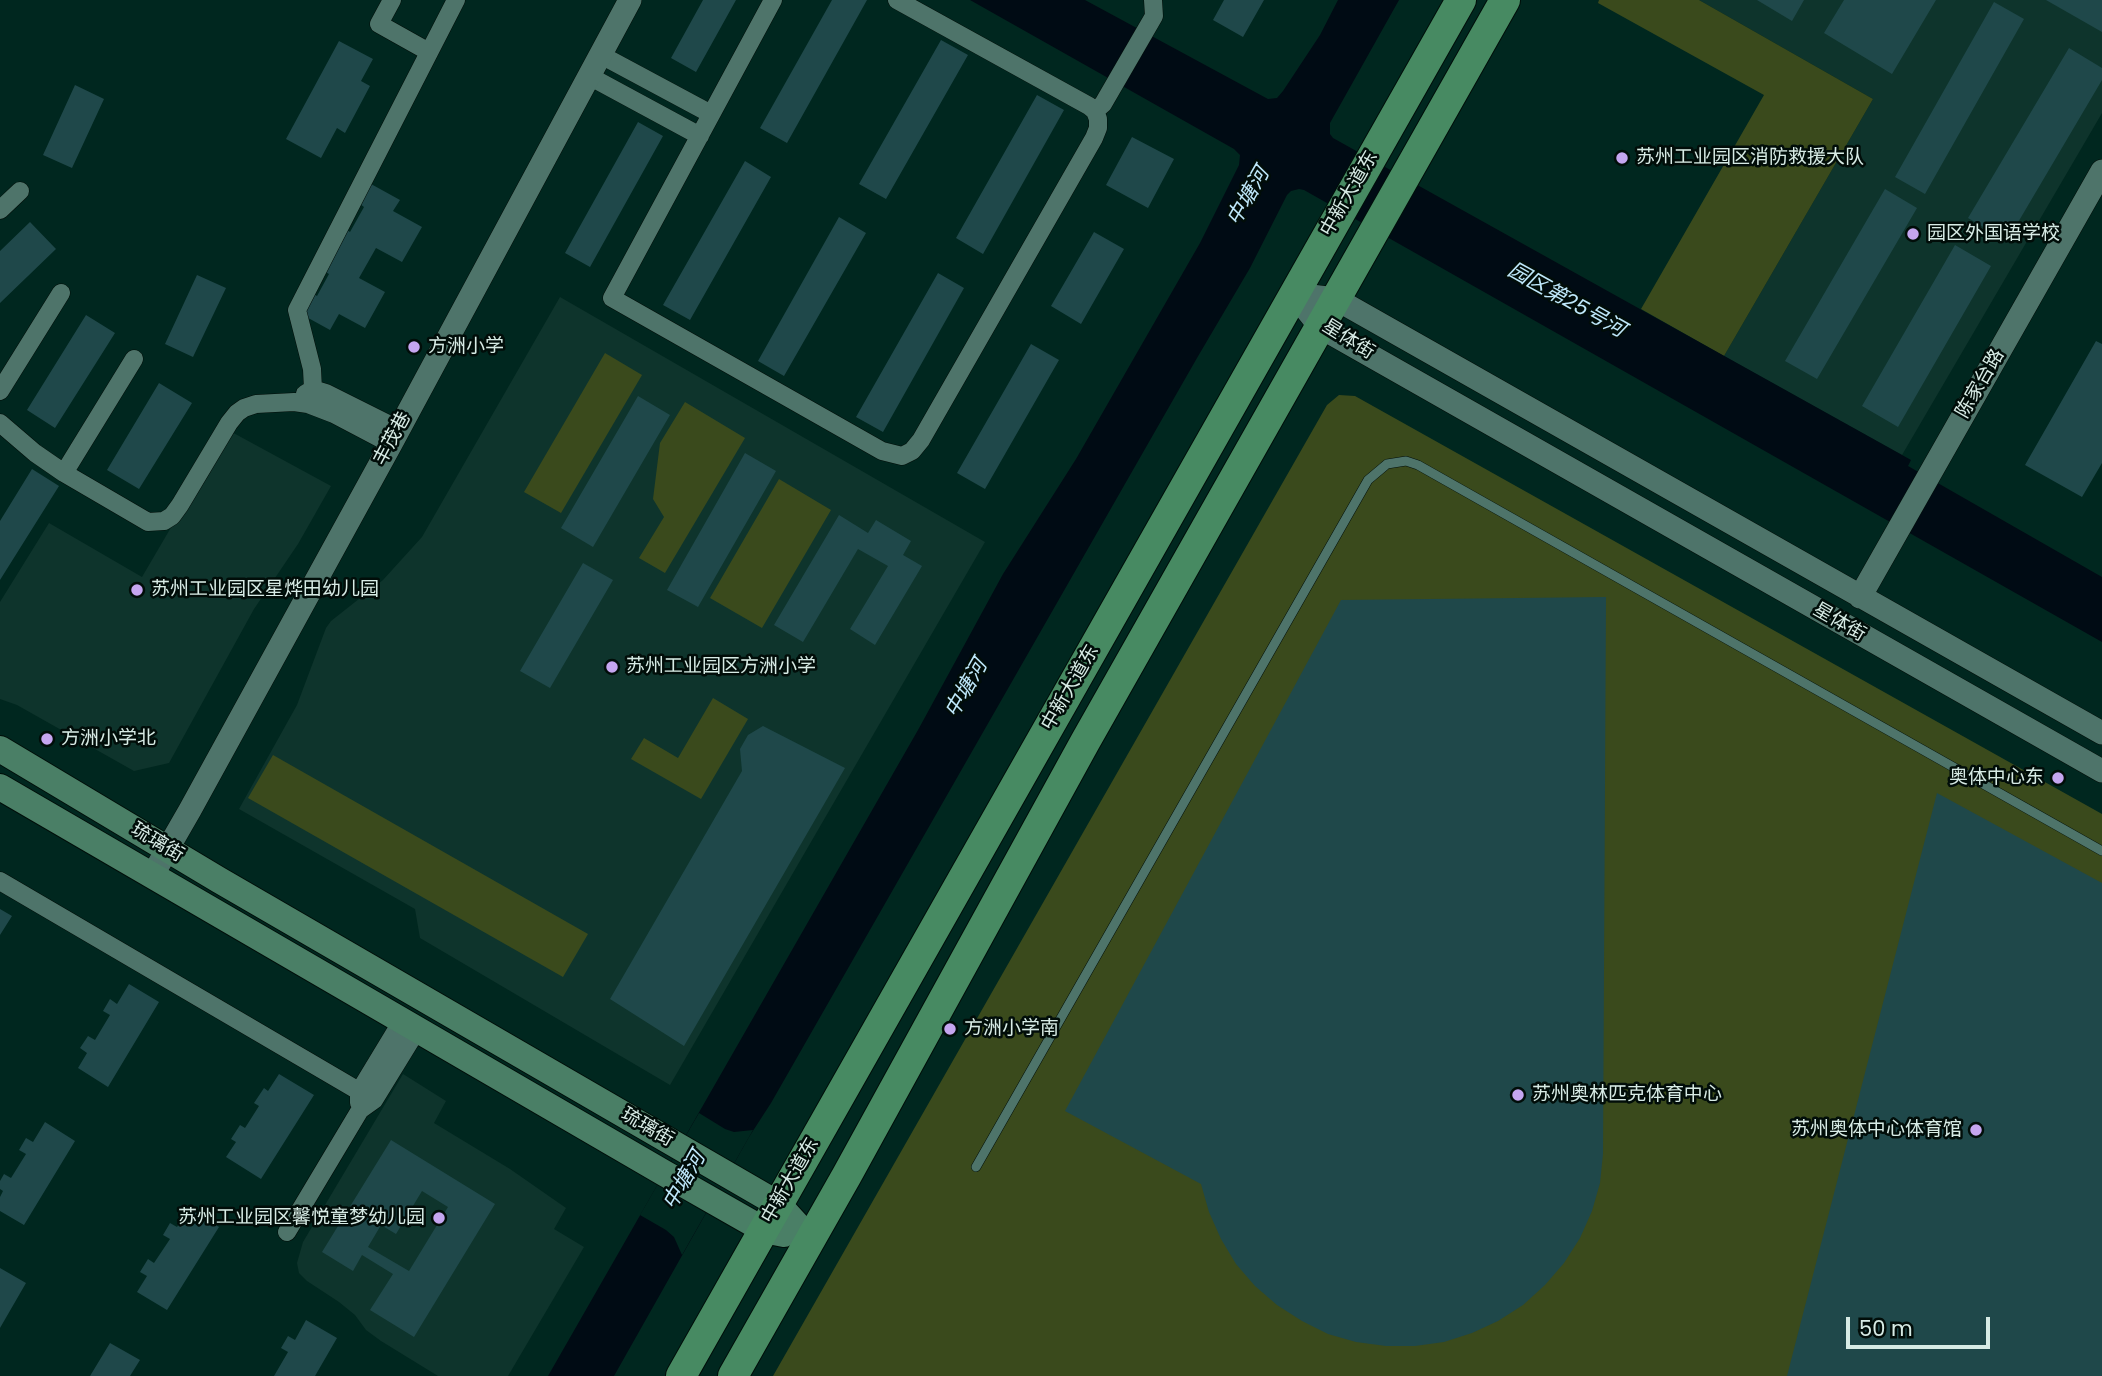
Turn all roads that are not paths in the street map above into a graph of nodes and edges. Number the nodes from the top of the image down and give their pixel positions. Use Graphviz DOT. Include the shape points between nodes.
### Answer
graph roads {
  1 [pos="392,0"];
  2 [pos="456,0"];
  3 [pos="630,0"];
  4 [pos="773,0"];
  5 [pos="897,0"];
  6 [pos="1153,0"];
  7 [pos="1461,0"];
  8 [pos="1506,0"];
  9 [pos="429,52"];
  10 [pos="601,55"];
  11 [pos="589,76"];
  12 [pos="1095,111"];
  13 [pos="712,114"];
  14 [pos="700,136"];
  15 [pos="2102,171"];
  16 [pos="20,191"];
  17 [pos="0,210"];
  18 [pos="61,293"];
  19 [pos="1294,294"];
  20 [pos="1336,299"];
  21 [pos="1320,327"];
  22 [pos="134,359"];
  23 [pos="0,391"];
  24 [pos="305,398"];
  25 [pos="3,433"];
  26 [pos="394,437"];
  27 [pos="64,473"];
  28 [pos="1860,597"];
  29 [pos="2102,733"];
  30 [pos="0,749"];
  31 [pos="2102,771"];
  32 [pos="0,787"];
  33 [pos="167,849"];
  34 [pos="2102,851"];
  35 [pos="152,876"];
  36 [pos="0,881"];
  37 [pos="410,1026"];
  38 [pos="364,1101"];
  39 [pos="976,1167"];
  40 [pos="771,1217"];
  41 [pos="286,1232"];
  42 [pos="810,1239"];
  43 [pos="681,1376"];
  44 [pos="733,1376"];
  1 -- 9 [label="street" via="379,24"];
  2 -- 9 [label="street"];
  3 -- 10 [label="street, 丰茂巷"];
  4 -- 13 [label="street"];
  5 -- 12 [label="street"];
  6 -- 12 [label="street" via="1154,16"];
  7 -- 19 [label="main road, 中新大道东"];
  8 -- 20 [label="main road, 中新大道东"];
  9 -- 24 [label="street" via="297,310 312,369"];
  10 -- 11 [label="street, 丰茂巷"];
  10 -- 13 [label="street"];
  11 -- 14 [label="street"];
  11 -- 26 [label="street, 丰茂巷"];
  12 -- 14 [label="street" via="1098,128 1094,138 921,440 902,456 882,451 612,298"];
  13 -- 14 [label="street"];
  15 -- 28 [label="street, 陈家台路"];
  16 -- 17 [label="street"];
  18 -- 23 [label="street"];
  19 -- 20 [label="street, 星体街"];
  19 -- 21 [label="street, 星体街"];
  19 -- 40 [label="main road, 中新大道东"];
  20 -- 21 [label="main road, 中新大道东"];
  20 -- 28 [label="street, 星体街"];
  21 -- 31 [label="street, 星体街"];
  21 -- 42 [label="main road, 中新大道东"];
  22 -- 27 [label="street"];
  24 -- 26 [label="street" via="341,400"];
  24 -- 27 [label="street" via="256,404 237,413 180,505 164,521 140,519"];
  25 -- 27 [label="street"];
  26 -- 33 [label="street, 丰茂巷"];
  28 -- 29 [label="street, 星体街"];
  30 -- 33 [label="main road, 琉璃街"];
  32 -- 35 [label="main road, 琉璃街"];
  33 -- 35 [label="street, 丰茂巷"];
  33 -- 40 [label="main road, 琉璃街" via="727,1175"];
  34 -- 39 [label="lane" via="1418,465 1406,461 1387,464 1367,480"];
  35 -- 37 [label="main road, 琉璃街"];
  36 -- 38 [label="street"];
  37 -- 38 [label="street"];
  37 -- 40 [label="main road, 琉璃街" via="713,1201"];
  38 -- 41 [label="street"];
  40 -- 42 [label="main road, 琉璃街"];
  40 -- 43 [label="main road, 中新大道东"];
  42 -- 44 [label="main road, 中新大道东"];
}
